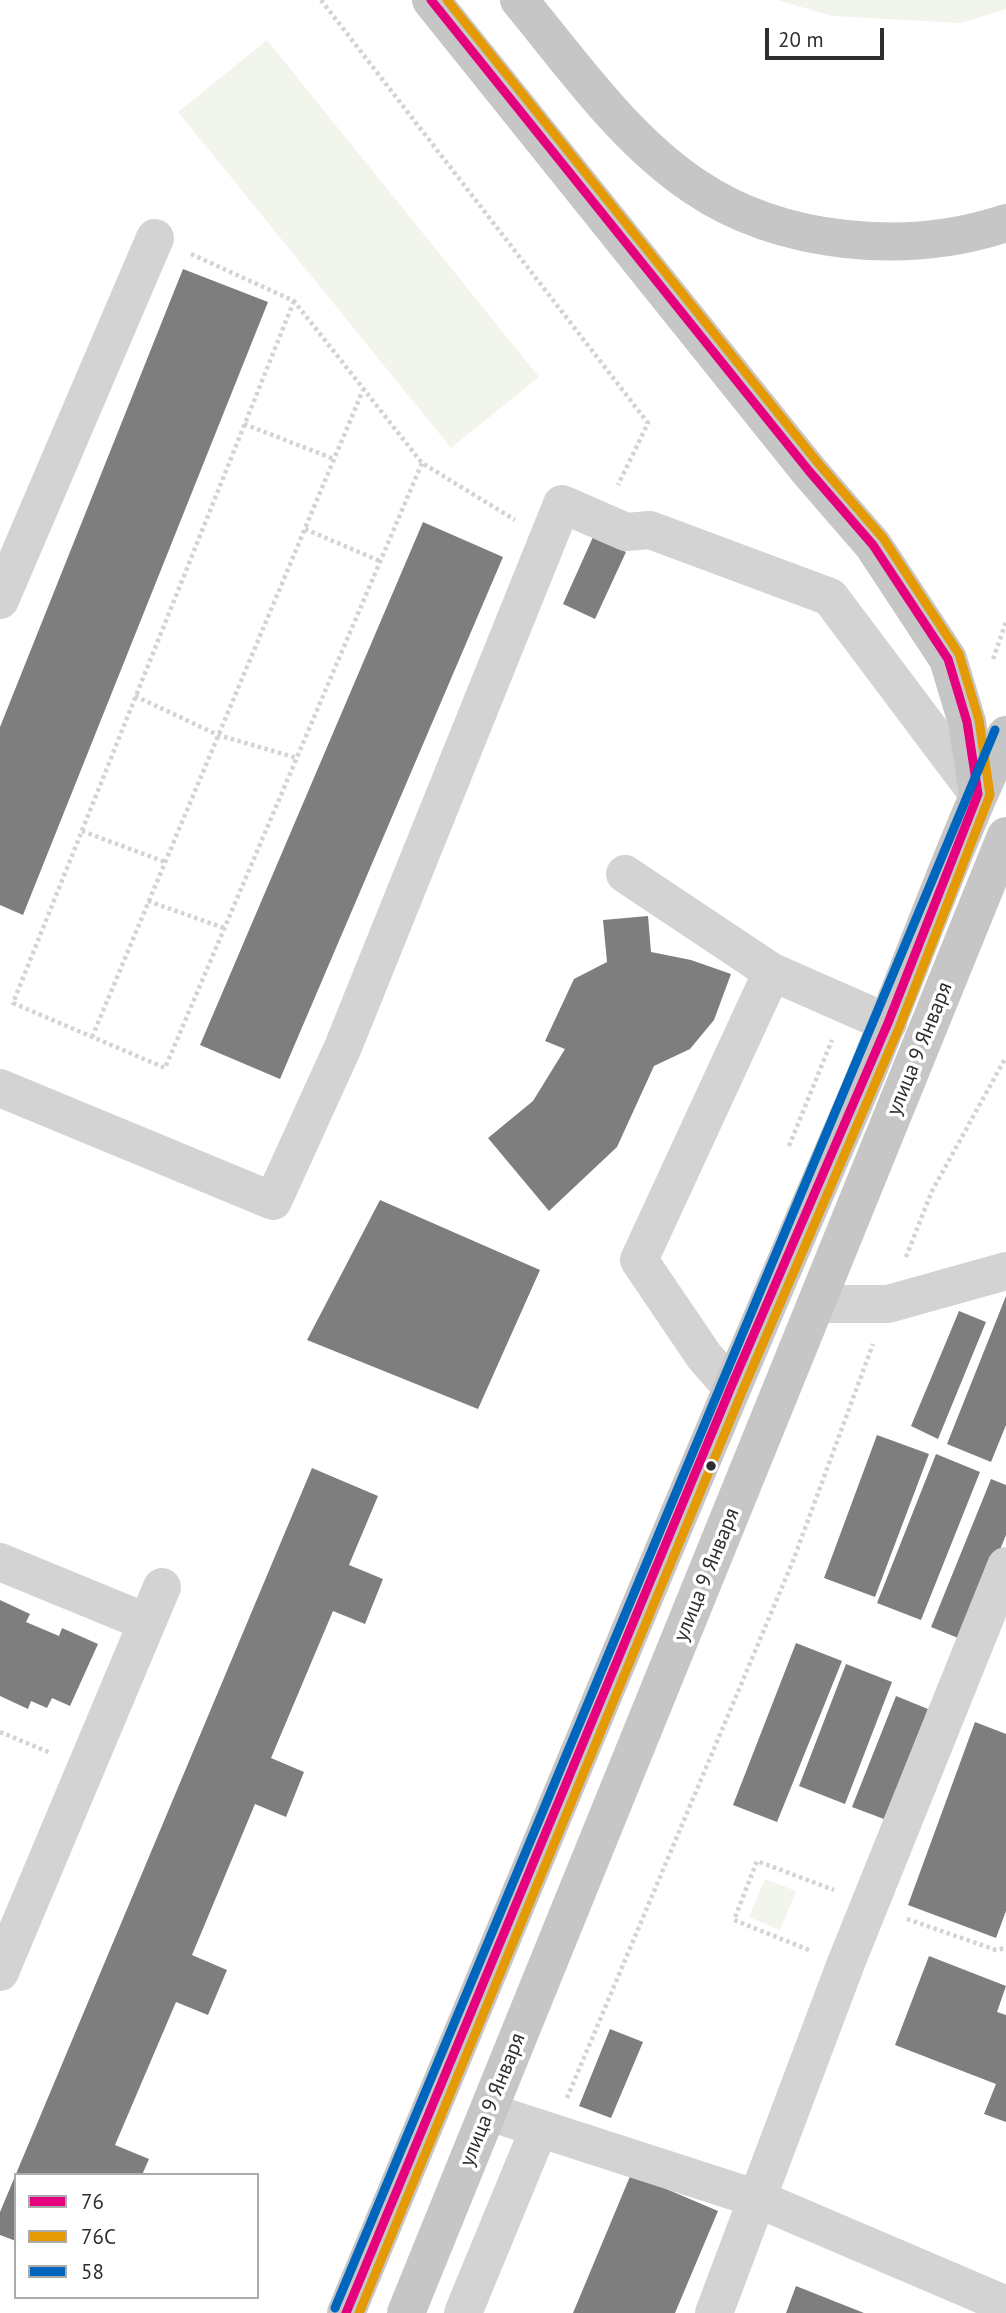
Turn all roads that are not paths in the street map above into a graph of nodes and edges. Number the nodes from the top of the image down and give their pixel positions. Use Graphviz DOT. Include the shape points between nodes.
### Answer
graph roads {
  1 [pos="431,0"];
  2 [pos="519,0"];
  3 [pos="1006,223"];
  4 [pos="155,238"];
  5 [pos="0,600"];
  6 [pos="1006,735"];
  7 [pos="978,794"];
  8 [pos="1006,836"];
  9 [pos="625,874"];
  10 [pos="772,972"];
  11 [pos="888,1023"];
  12 [pos="0,1088"];
  13 [pos="1006,1271"];
  14 [pos="816,1304"];
  15 [pos="731,1387"];
  16 [pos="0,1562"];
  17 [pos="1006,1566"];
  18 [pos="162,1587"];
  19 [pos="146,1622"];
  20 [pos="1,1968"];
  21 [pos="489,2112"];
  22 [pos="546,2131"];
  23 [pos="758,2199"];
  24 [pos="1006,2305"];
  25 [pos="346,2313"];
  26 [pos="406,2313"];
  27 [pos="463,2313"];
  28 [pos="714,2313"];
  1 -- 7 [label="main road" via="873,545 948,659 967,722"];
  2 -- 3 [label="main road" via="643,142 694,186 752,217 834,237 912,241 975,234"];
  4 -- 5 [label="lane"];
  6 -- 7 [label="main road, улица 9 Января"];
  7 -- 11 [label="main road, улица 9 Января"];
  7 -- 12 [label="lane" via="830,597 650,530 626,532 562,504 344,1047 273,1201"];
  8 -- 14 [label="main road, улица 9 Января"];
  9 -- 10 [label="lane"];
  10 -- 11 [label="lane"];
  10 -- 15 [label="lane" via="639,1260 704,1356"];
  11 -- 15 [label="main road, улица 9 Января"];
  13 -- 14 [label="lane" via="888,1304"];
  14 -- 21 [label="main road, улица 9 Января"];
  15 -- 25 [label="main road, улица 9 Января"];
  16 -- 19 [label="lane"];
  17 -- 23 [label="lane" via="846,1963"];
  18 -- 19 [label="lane"];
  19 -- 20 [label="lane"];
  21 -- 22 [label="lane"];
  21 -- 26 [label="main road, улица 9 Января"];
  22 -- 23 [label="lane"];
  22 -- 27 [label="lane"];
  23 -- 24 [label="lane"];
  23 -- 28 [label="lane"];
}
